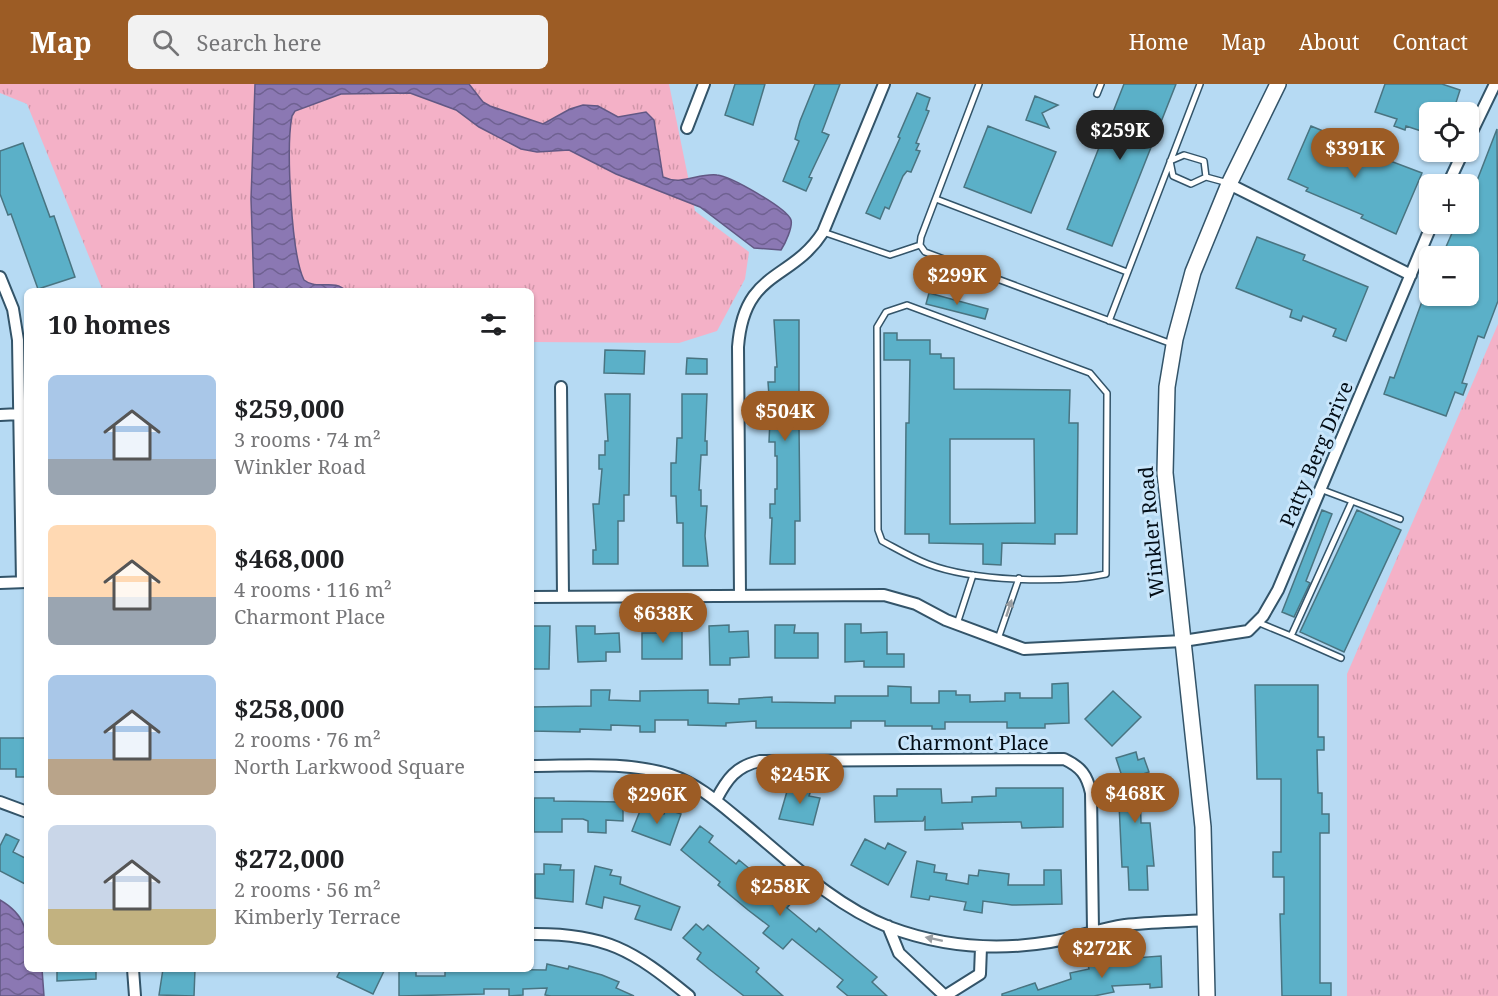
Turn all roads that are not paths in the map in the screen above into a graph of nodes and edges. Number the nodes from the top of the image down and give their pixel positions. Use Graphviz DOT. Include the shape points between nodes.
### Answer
graph roads {
  1 [pos="705,84"];
  2 [pos="884,84"];
  3 [pos="979,84"];
  4 [pos="1101,84"];
  5 [pos="1200,84"];
  6 [pos="1278,84"];
  7 [pos="1495,84"];
  8 [pos="1097,94"];
  9 [pos="1479,117"];
  10 [pos="687,128"];
  11 [pos="1170,161"];
  12 [pos="1206,177"];
  13 [pos="1229,184"];
  14 [pos="936,199"];
  15 [pos="823,232"];
  16 [pos="1428,234"];
  17 [pos="920,245"];
  18 [pos="1128,272"];
  19 [pos="1412,275"];
  20 [pos="0,277"];
  21 [pos="1108,321"];
  22 [pos="1174,344"];
  23 [pos="561,387"];
  24 [pos="20,414"];
  25 [pos="0,415"];
  26 [pos="1320,489"];
  27 [pos="1352,501"];
  28 [pos="1400,519"];
  29 [pos="973,575"];
  30 [pos="1019,578"];
  31 [pos="24,582"];
  32 [pos="0,583"];
  33 [pos="563,596"];
  34 [pos="740,596"];
  35 [pos="534,597"];
  36 [pos="1257,622"];
  37 [pos="957,624"];
  38 [pos="1290,636"];
  39 [pos="998,639"];
  40 [pos="1183,641"];
  41 [pos="1341,657"];
  42 [pos="534,766"];
  43 [pos="716,800"];
  44 [pos="0,802"];
  45 [pos="24,811"];
  46 [pos="1206,920"];
  47 [pos="888,926"];
  48 [pos="1093,930"];
  49 [pos="534,934"];
  50 [pos="981,947"];
  51 [pos="133,972"];
  52 [pos="135,996"];
  53 [pos="689,996"];
  54 [pos="945,996"];
  55 [pos="1207,996"];
  1 -- 10 [label="street"];
  2 -- 15 [label="street"];
  3 -- 14 [label="lane"];
  4 -- 8 [label="lane"];
  5 -- 11 [label="lane"];
  6 -- 13 [label="street, Winkler Road"];
  7 -- 9 [label="street"];
  11 -- 12 [label="lane" via="1173,176 1191,184"];
  11 -- 12 [label="lane" via="1184,155 1204,161"];
  11 -- 18 [label="lane"];
  12 -- 13 [label="lane"];
  13 -- 19 [label="street"];
  13 -- 22 [label="street, Winkler Road" via="1193,272"];
  14 -- 17 [label="lane"];
  14 -- 18 [label="lane"];
  15 -- 17 [label="lane" via="890,255"];
  15 -- 34 [label="street" via="806,252 759,289 748,304 739,332"];
  16 -- 19 [label="street, Patty Berg Drive"];
  17 -- 21 [label="lane" via="925,252"];
  18 -- 21 [label="lane"];
  19 -- 26 [label="street, Patty Berg Drive"];
  20 -- 24 [label="street" via="17,326"];
  21 -- 22 [label="lane"];
  22 -- 40 [label="street, Winkler Road" via="1164,423 1165,473"];
  23 -- 33 [label="street"];
  24 -- 25 [label="street"];
  24 -- 31 [label="street"];
  26 -- 27 [label="lane"];
  26 -- 36 [label="street, Patty Berg Drive" via="1278,590"];
  27 -- 28 [label="lane"];
  27 -- 38 [label="lane"];
  29 -- 30 [label="lane"];
  29 -- 30 [label="lane" via="928,564 882,541 878,530 877,327 886,312 907,304 1090,373 1107,393 1106,574 1084,579"];
  29 -- 37 [label="lane"];
  39 -- 30 [label="lane, one-way"];
  31 -- 32 [label="street"];
  33 -- 34 [label="street"];
  33 -- 35 [label="street"];
  34 -- 37 [label="street" via="884,595 916,604"];
  36 -- 38 [label="lane"];
  36 -- 40 [label="street" via="1248,631"];
  37 -- 39 [label="street"];
  38 -- 41 [label="lane"];
  39 -- 40 [label="street" via="1024,649"];
  40 -- 46 [label="street, Winkler Road" via="1203,826"];
  42 -- 43 [label="street" via="643,768 687,782"];
  43 -- 47 [label="street" via="842,904"];
  43 -- 48 [label="street, Charmont Place" via="733,773 760,761 1064,759 1079,766 1088,779"];
  44 -- 45 [label="street"];
  46 -- 48 [label="street"];
  46 -- 55 [label="street, Winkler Road"];
  50 -- 47 [label="street, one-way"];
  47 -- 54 [label="street" via="899,953"];
  48 -- 50 [label="street" via="1052,942"];
  49 -- 53 [label="street" via="573,935 623,948"];
  50 -- 54 [label="street" via="980,974"];
  51 -- 52 [label="street"];
}
